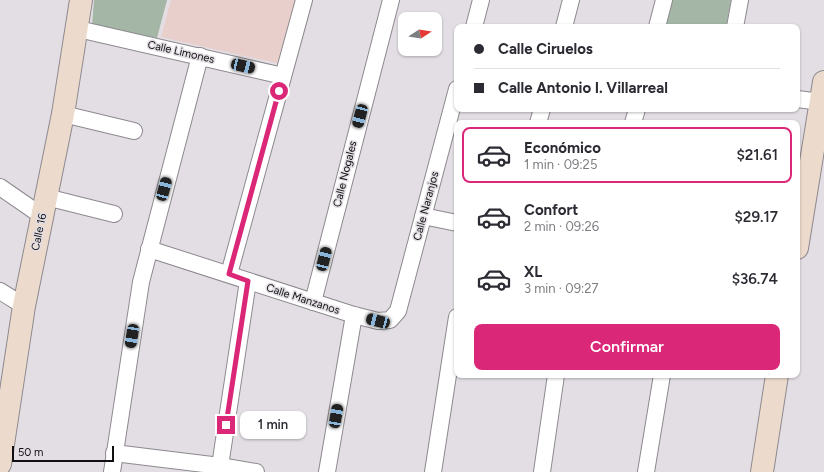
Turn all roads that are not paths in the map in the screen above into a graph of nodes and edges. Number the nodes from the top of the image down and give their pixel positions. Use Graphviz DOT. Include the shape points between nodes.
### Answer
graph roads {
  1 [pos="82,0"];
  2 [pos="304,0"];
  3 [pos="390,0"];
  4 [pos="481,0"];
  5 [pos="571,0"];
  6 [pos="664,0"];
  7 [pos="740,0"];
  8 [pos="475,24"];
  9 [pos="565,24"];
  10 [pos="658,24"];
  11 [pos="736,24"];
  12 [pos="78,30"];
  13 [pos="200,56"];
  14 [pos="283,76"];
  15 [pos="822,92"];
  16 [pos="800,98"];
  17 [pos="454,100"];
  18 [pos="63,114"];
  19 [pos="134,131"];
  20 [pos="0,187"];
  21 [pos="802,189"];
  22 [pos="44,207"];
  23 [pos="800,213"];
  24 [pos="114,214"];
  25 [pos="423,216"];
  26 [pos="454,222"];
  27 [pos="149,249"];
  28 [pos="229,274"];
  29 [pos="248,281"];
  30 [pos="0,292"];
  31 [pos="313,302"];
  32 [pos="24,306"];
  33 [pos="354,315"];
  34 [pos="390,320"];
  35 [pos="454,336"];
  36 [pos="556,378"];
  37 [pos="662,378"];
  38 [pos="777,378"];
  39 [pos="114,453"];
  40 [pos="0,464"];
  41 [pos="220,466"];
  42 [pos="112,472"];
  43 [pos="256,472"];
  44 [pos="327,472"];
  45 [pos="433,472"];
  46 [pos="542,472"];
  47 [pos="646,472"];
  48 [pos="762,472"];
  1 -- 12 [label="street, Calle 16"];
  2 -- 14 [label="street"];
  3 -- 31 [label="street, Calle Nogales"];
  4 -- 8 [label="street"];
  5 -- 9 [label="street"];
  6 -- 10 [label="street"];
  7 -- 11 [label="street"];
  12 -- 13 [label="street, Calle Limones"];
  12 -- 18 [label="street, Calle 16"];
  13 -- 14 [label="street, Calle Limones"];
  13 -- 27 [label="street"];
  14 -- 28 [label="street"];
  15 -- 16 [label="street"];
  15 -- 21 [label="street"];
  17 -- 25 [label="street, Calle Naranjos"];
  18 -- 19 [label="street"];
  18 -- 22 [label="street, Calle 16"];
  20 -- 22 [label="street"];
  21 -- 23 [label="street"];
  22 -- 24 [label="street"];
  22 -- 32 [label="street, Calle 16"];
  25 -- 26 [label="street"];
  25 -- 34 [label="street, Calle Naranjos" via="398,311"];
  27 -- 28 [label="street, Calle Manzanos"];
  27 -- 39 [label="street" via="141,282"];
  28 -- 29 [label="street, Calle Manzanos"];
  29 -- 31 [label="street, Calle Manzanos"];
  29 -- 41 [label="street"];
  30 -- 32 [label="street"];
  31 -- 33 [label="street, Calle Manzanos"];
  32 -- 40 [label="street, Calle 16"];
  33 -- 34 [label="street, Calle Manzanos" via="378,321"];
  33 -- 44 [label="street"];
  35 -- 45 [label="street"];
  36 -- 46 [label="street"];
  37 -- 47 [label="street"];
  38 -- 48 [label="street"];
  39 -- 41 [label="street"];
  39 -- 42 [label="street"];
  41 -- 43 [label="street"];
}
